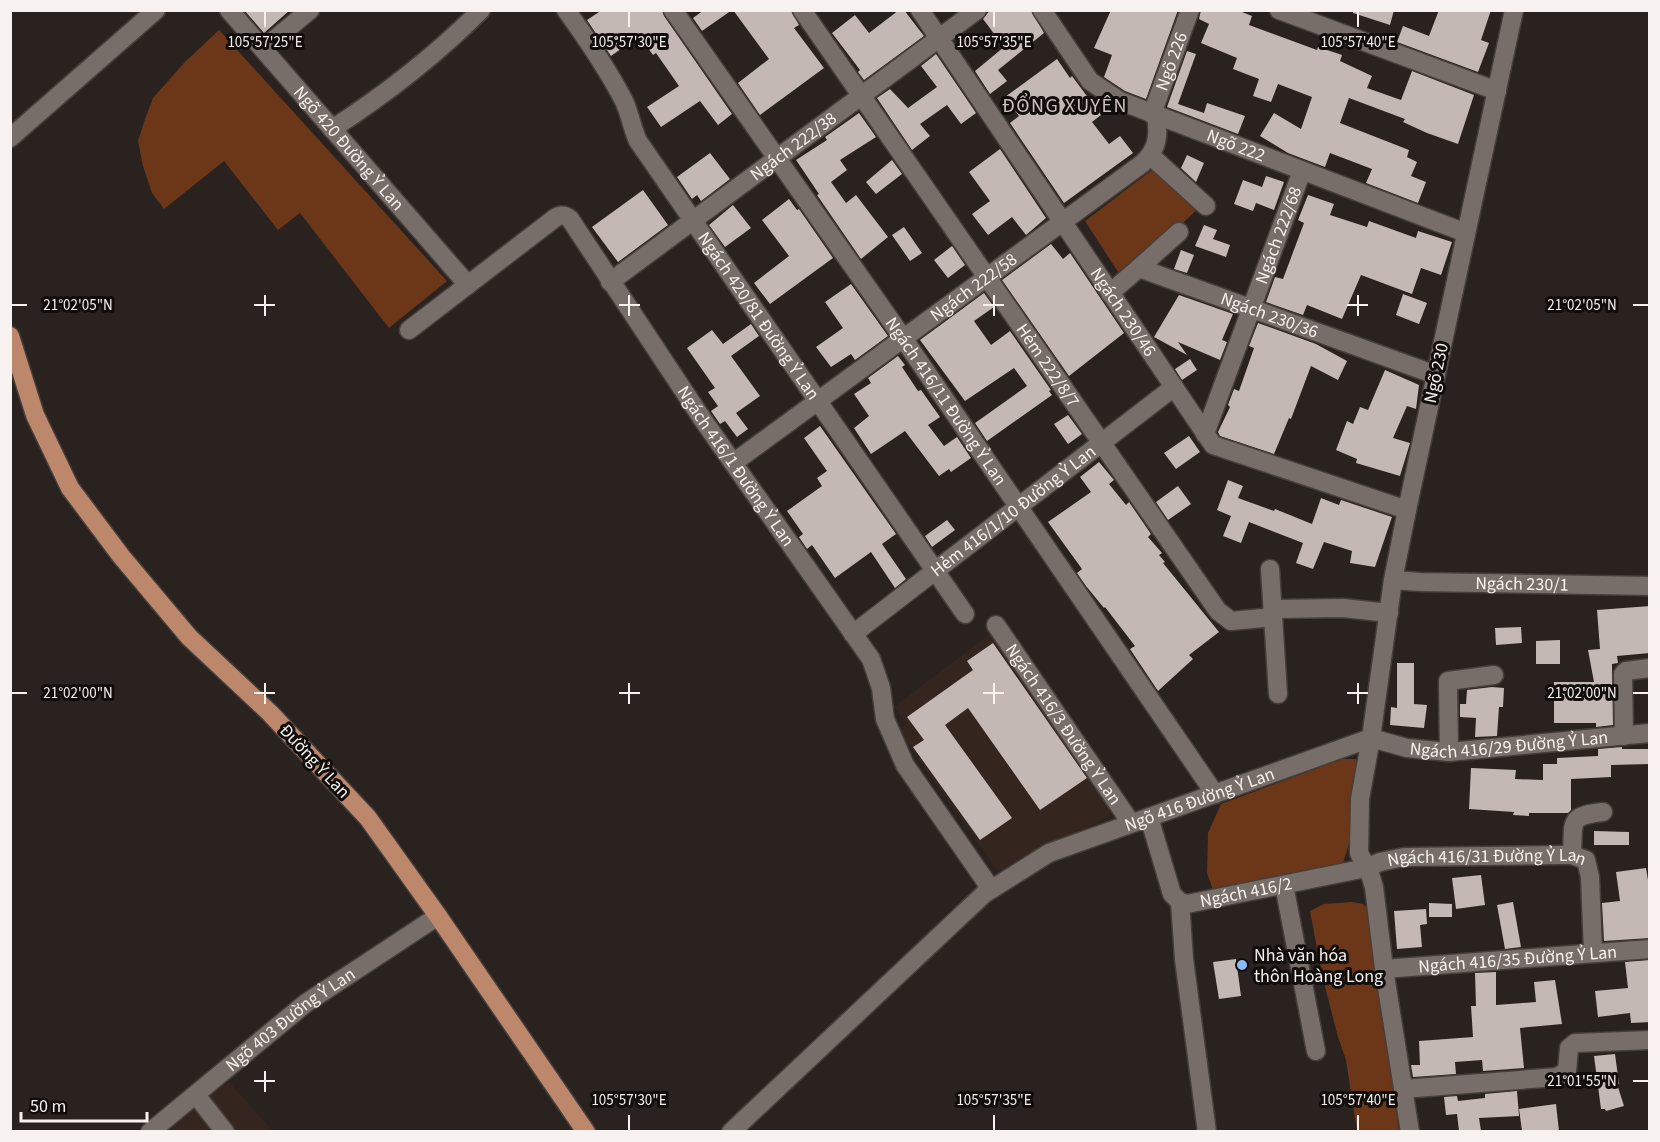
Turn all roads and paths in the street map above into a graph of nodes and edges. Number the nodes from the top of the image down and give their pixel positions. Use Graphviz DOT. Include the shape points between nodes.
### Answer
graph roads {
  1 [pos="156,10"];
  2 [pos="229,10"];
  3 [pos="310,10"];
  4 [pos="481,10"];
  5 [pos="566,10"];
  6 [pos="673,10"];
  7 [pos="802,10"];
  8 [pos="920,10"];
  9 [pos="977,10"];
  10 [pos="1190,10"];
  11 [pos="1279,10"];
  12 [pos="1514,10"];
  13 [pos="1047,13"];
  14 [pos="939,39"];
  15 [pos="263,49"];
  16 [pos="1497,92"];
  17 [pos="861,96"];
  18 [pos="1154,115"];
  19 [pos="332,129"];
  20 [pos="10,138"];
  21 [pos="1151,156"];
  22 [pos="777,159"];
  23 [pos="1302,171"];
  24 [pos="1206,206"];
  25 [pos="694,220"];
  26 [pos="1063,222"];
  27 [pos="1179,232"];
  28 [pos="1466,233"];
  29 [pos="1139,268"];
  30 [pos="987,277"];
  31 [pos="610,282"];
  32 [pos="468,285"];
  33 [pos="1110,293"];
  34 [pos="1252,309"];
  35 [pos="409,330"];
  36 [pos="10,336"];
  37 [pos="903,338"];
  38 [pos="1436,375"];
  39 [pos="1174,387"];
  40 [pos="819,401"];
  41 [pos="1205,434"];
  42 [pos="1101,443"];
  43 [pos="733,463"];
  44 [pos="1018,507"];
  45 [pos="1407,510"];
  46 [pos="1270,569"];
  47 [pos="935,571"];
  48 [pos="1393,580"];
  49 [pos="1650,586"];
  50 [pos="1273,613"];
  51 [pos="1389,613"];
  52 [pos="965,614"];
  53 [pos="996,625"];
  54 [pos="853,634"];
  55 [pos="1650,668"];
  56 [pos="1494,675"];
  57 [pos="1278,694"];
  58 [pos="1650,734"];
  59 [pos="1624,736"];
  60 [pos="1371,738"];
  61 [pos="1449,752"];
  62 [pos="1215,794"];
  63 [pos="1603,812"];
  64 [pos="1140,820"];
  65 [pos="1572,855"];
  66 [pos="1366,868"];
  67 [pos="1284,885"];
  68 [pos="991,889"];
  69 [pos="1180,903"];
  70 [pos="438,916"];
  71 [pos="1650,949"];
  72 [pos="1593,952"];
  73 [pos="1384,969"];
  74 [pos="1650,1040"];
  75 [pos="1316,1051"];
  76 [pos="1403,1089"];
  77 [pos="196,1095"];
  78 [pos="150,1131"];
  79 [pos="225,1131"];
  80 [pos="586,1131"];
  81 [pos="731,1131"];
  82 [pos="1207,1131"];
  83 [pos="1410,1131"];
  1 -- 20 [label="street"];
  2 -- 15 [label="street, Ngõ 420 Đường Ỷ Lan"];
  3 -- 15 [label="street"];
  4 -- 19 [label="street" via="420,66"];
  5 -- 25 [label="street, Ngách 420/81 Đường Ỷ Lan" via="624,101 638,141"];
  6 -- 22 [label="street, Ngách 416/11 Đường Ỷ Lan"];
  7 -- 17 [label="street, Hẻm 222/8/7"];
  8 -- 14 [label="street, Ngách 230/46"];
  9 -- 14 [label="street, Ngách 222/38"];
  10 -- 18 [label="street, Ngõ 226"];
  11 -- 16 [label="street"];
  12 -- 16 [label="street, Ngõ 230"];
  13 -- 18 [label="street, Ngõ 222" via="1090,81 1120,102"];
  14 -- 17 [label="street, Ngách 222/38"];
  14 -- 26 [label="street, Ngách 230/46"];
  15 -- 19 [label="street, Ngõ 420 Đường Ỷ Lan"];
  16 -- 28 [label="street, Ngõ 230"];
  17 -- 22 [label="street, Ngách 222/38"];
  17 -- 30 [label="street, Hẻm 222/8/7"];
  18 -- 21 [label="street" via="1157,139"];
  18 -- 23 [label="street, Ngõ 222"];
  19 -- 32 [label="street, Ngõ 420 Đường Ỷ Lan"];
  21 -- 24 [label="street"];
  21 -- 26 [label="street, Ngách 222/58"];
  22 -- 25 [label="street, Ngách 222/38"];
  22 -- 37 [label="street, Ngách 416/11 Đường Ỷ Lan"];
  23 -- 28 [label="street, Ngõ 222"];
  23 -- 34 [label="street, Ngách 222/68"];
  25 -- 31 [label="street, Ngách 222/38"];
  25 -- 40 [label="street, Ngách 420/81 Đường Ỷ Lan"];
  26 -- 30 [label="street, Ngách 222/58"];
  26 -- 33 [label="street, Ngách 230/46"];
  27 -- 29 [label="street"];
  28 -- 38 [label="street, Ngõ 230"];
  29 -- 33 [label="street"];
  29 -- 34 [label="street, Ngách 230/36"];
  30 -- 37 [label="street, Ngách 222/58"];
  30 -- 42 [label="street, Hẻm 222/8/7"];
  31 -- 32 [label="street, Ngách 416/1 Đường Ỷ Lan" via="570,219 560,215"];
  31 -- 43 [label="street, Ngách 416/1 Đường Ỷ Lan"];
  32 -- 35 [label="street, Ngách 416/1 Đường Ỷ Lan"];
  33 -- 39 [label="street, Ngách 230/46"];
  34 -- 38 [label="street, Ngách 230/36"];
  34 -- 41 [label="street, Ngách 222/68"];
  36 -- 70 [label="main road, Đường Ỷ Lan" via="35,415 76,497 189,636 270,712 368,818"];
  37 -- 40 [label="street, Ngách 222/58"];
  37 -- 44 [label="street, Ngách 416/11 Đường Ỷ Lan"];
  38 -- 45 [label="street, Ngõ 230"];
  39 -- 41 [label="street, Ngách 230/46"];
  39 -- 42 [label="street, Hẻm 416/1/10 Đường Ỷ Lan"];
  40 -- 43 [label="street, Ngách 222/58"];
  40 -- 47 [label="street, Ngách 420/81 Đường Ỷ Lan"];
  41 -- 45 [label="street, Ngách 230/46" via="1212,445"];
  42 -- 44 [label="street, Hẻm 416/1/10 Đường Ỷ Lan"];
  42 -- 50 [label="street, Hẻm 222/8/7" via="1223,617 1240,621"];
  43 -- 54 [label="street, Ngách 416/1 Đường Ỷ Lan"];
  44 -- 47 [label="street, Hẻm 416/1/10 Đường Ỷ Lan"];
  44 -- 62 [label="street, Ngách 416/11 Đường Ỷ Lan"];
  45 -- 48 [label="street, Ngõ 230"];
  46 -- 50 [label="street"];
  47 -- 52 [label="street, Ngách 420/81 Đường Ỷ Lan"];
  47 -- 54 [label="street, Hẻm 416/1/10 Đường Ỷ Lan"];
  48 -- 49 [label="street, Ngách 230/1"];
  48 -- 51 [label="street, Ngõ 230"];
  50 -- 51 [label="street" via="1343,608"];
  50 -- 57 [label="street"];
  51 -- 60 [label="street, Ngõ 230"];
  53 -- 64 [label="street, Ngách 416/3 Đường Ỷ Lan"];
  54 -- 68 [label="street, Ngách 416/1 Đường Ỷ Lan" via="877,674 885,719 905,765"];
  55 -- 59 [label="street" via="1623,674"];
  56 -- 61 [label="street" via="1448,681"];
  58 -- 59 [label="street, Ngách 416/29 Đường Ỷ Lan"];
  59 -- 61 [label="street, Ngách 416/29 Đường Ỷ Lan"];
  60 -- 61 [label="street, Ngách 416/29 Đường Ỷ Lan" via="1407,748"];
  60 -- 62 [label="street, Ngõ 416 Đường Ỷ Lan"];
  60 -- 66 [label="street" via="1358,820 1359,853"];
  62 -- 64 [label="street, Ngõ 416 Đường Ỷ Lan"];
  63 -- 65 [label="street" via="1577,819"];
  64 -- 68 [label="street, Ngõ 416 Đường Ỷ Lan" via="1048,853"];
  64 -- 69 [label="street, Ngách 416/2" via="1172,894"];
  65 -- 66 [label="street, Ngách 416/31 Đường Ỷ Lan" via="1404,857"];
  65 -- 72 [label="street, Ngách 416/31 Đường Ỷ Lan" via="1586,860 1589,866"];
  66 -- 67 [label="street, Ngách 416/2"];
  66 -- 73 [label="street" via="1374,887"];
  67 -- 69 [label="street, Ngách 416/2"];
  67 -- 75 [label="street"];
  68 -- 81 [label="street, Ngõ 416 Đường Ỷ Lan"];
  69 -- 82 [label="street"];
  70 -- 77 [label="street, Ngõ 403 Đường Ỷ Lan" via="306,1002"];
  70 -- 80 [label="main road, Đường Ỷ Lan"];
  71 -- 72 [label="street, Ngách 416/35 Đường Ỷ Lan"];
  72 -- 73 [label="street, Ngách 416/35 Đường Ỷ Lan"];
  73 -- 76 [label="street"];
  74 -- 76 [label="street" via="1575,1043 1569,1047 1567,1071 1557,1077"];
  76 -- 83 [label="street"];
  77 -- 78 [label="street, Ngõ 403 Đường Ỷ Lan"];
  77 -- 79 [label="street"];
}
